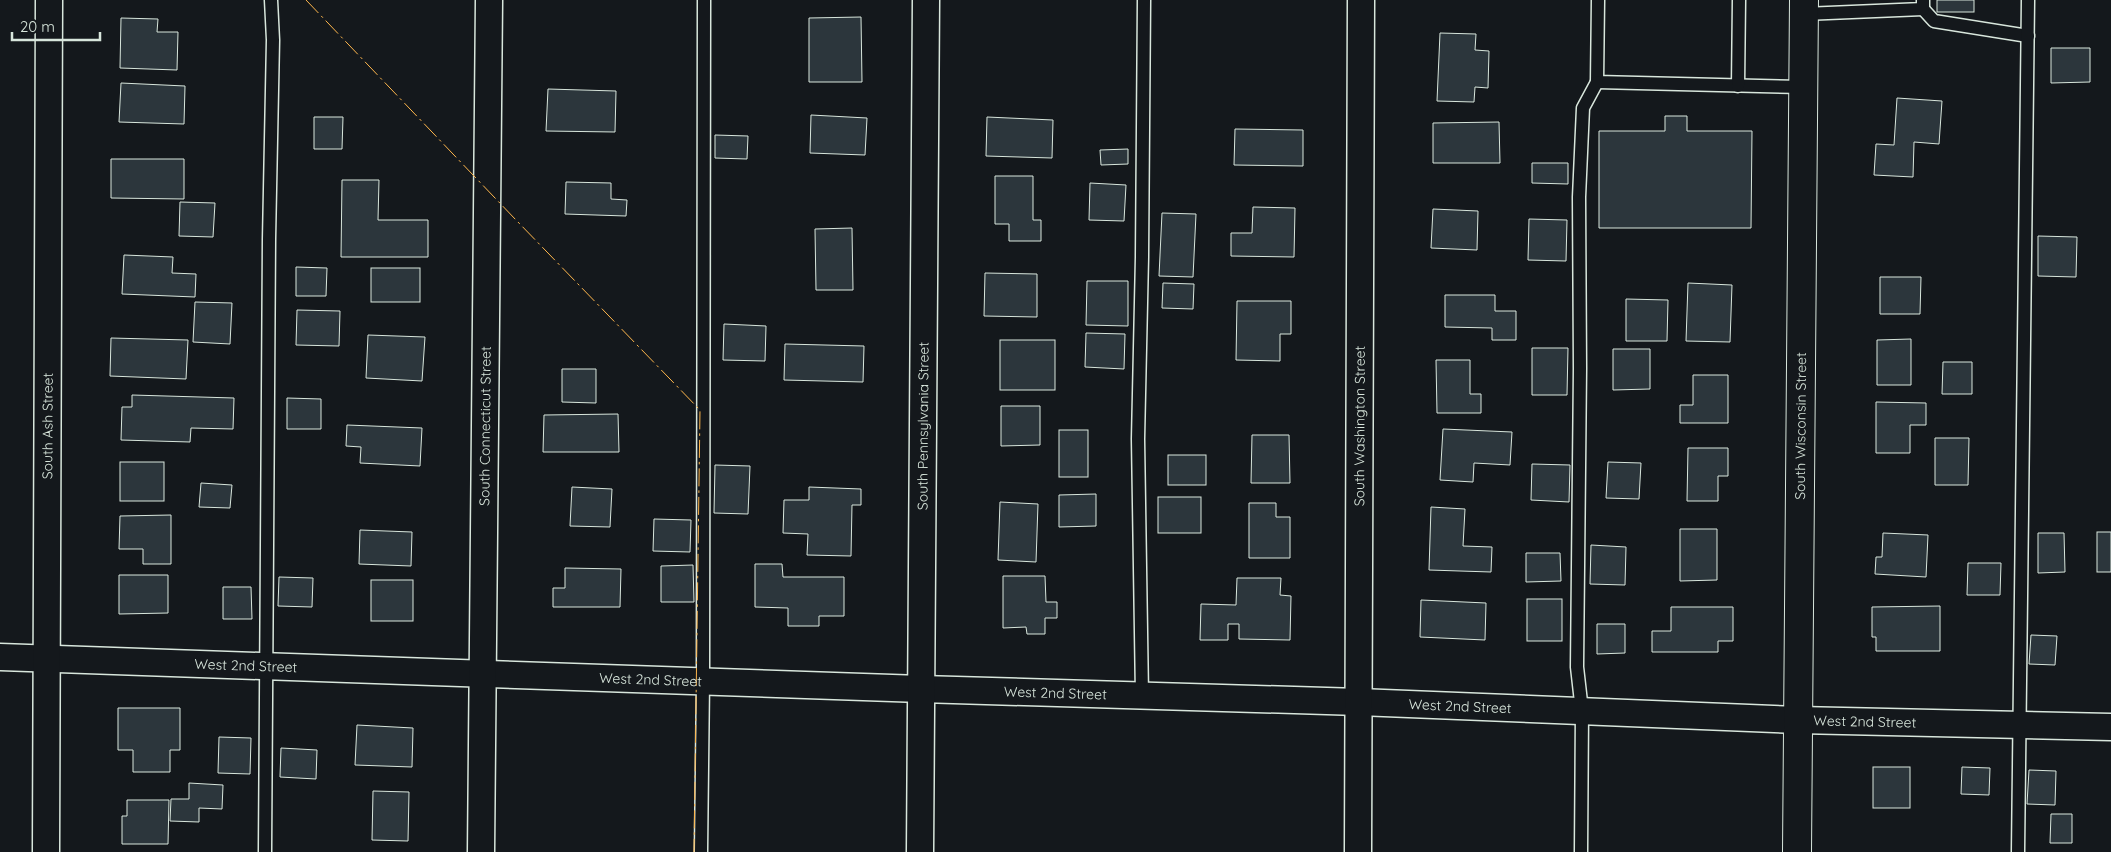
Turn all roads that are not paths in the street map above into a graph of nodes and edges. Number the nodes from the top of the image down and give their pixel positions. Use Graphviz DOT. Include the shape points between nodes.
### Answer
graph roads {
  1 [pos="49,0"];
  2 [pos="271,0"];
  3 [pos="488,0"];
  4 [pos="704,0"];
  5 [pos="926,0"];
  6 [pos="1144,0"];
  7 [pos="1361,0"];
  8 [pos="1598,0"];
  9 [pos="1739,0"];
  10 [pos="2028,0"];
  11 [pos="1923,5"];
  12 [pos="1841,6"];
  13 [pos="1879,6"];
  14 [pos="1804,7"];
  15 [pos="2028,36"];
  16 [pos="1597,82"];
  17 [pos="1738,86"];
  18 [pos="1803,87"];
  19 [pos="0,657"];
  20 [pos="47,660"];
  21 [pos="266,666"];
  22 [pos="484,674"];
  23 [pos="703,681"];
  24 [pos="921,689"];
  25 [pos="1142,696"];
  26 [pos="1359,702"];
  27 [pos="1582,711"];
  28 [pos="1798,720"];
  29 [pos="2020,725"];
  30 [pos="2111,727"];
  31 [pos="46,852"];
  32 [pos="265,852"];
  33 [pos="481,852"];
  34 [pos="701,852"];
  35 [pos="920,852"];
  36 [pos="1358,852"];
  37 [pos="1581,852"];
  38 [pos="1798,852"];
  39 [pos="2018,852"];
  1 -- 20 [label="street, South Ash Street"];
  2 -- 21 [label="lane"];
  3 -- 22 [label="street, South Connecticut Street"];
  4 -- 23 [label="lane"];
  5 -- 24 [label="street, South Pennsylvania Street"];
  6 -- 25 [label="lane" via="1138,439"];
  7 -- 26 [label="street, South Washington Street"];
  8 -- 16 [label="lane"];
  9 -- 17 [label="lane"];
  10 -- 15 [label="lane"];
  11 -- 13 [label="lane"];
  11 -- 15 [label="lane" via="1934,21"];
  12 -- 13 [label="lane"];
  12 -- 14 [label="lane"];
  14 -- 18 [label="street, South Wisconsin Street"];
  15 -- 29 [label="lane"];
  16 -- 17 [label="lane"];
  16 -- 27 [label="lane" via="1583,108 1579,197 1577,667"];
  17 -- 18 [label="lane"];
  18 -- 28 [label="street, South Wisconsin Street"];
  19 -- 20 [label="street, West 2nd Street"];
  20 -- 21 [label="street, West 2nd Street"];
  20 -- 31 [label="street, South Ash Street"];
  21 -- 22 [label="street, West 2nd Street"];
  21 -- 32 [label="lane"];
  22 -- 23 [label="street, West 2nd Street"];
  22 -- 33 [label="street, South Connecticut Street"];
  23 -- 24 [label="street, West 2nd Street"];
  23 -- 34 [label="lane"];
  24 -- 25 [label="street, West 2nd Street"];
  24 -- 35 [label="street, South Pennsylvania Street"];
  25 -- 26 [label="street, West 2nd Street"];
  26 -- 27 [label="street, West 2nd Street"];
  26 -- 36 [label="street, South Washington Street"];
  27 -- 28 [label="street, West 2nd Street"];
  27 -- 37 [label="lane"];
  28 -- 29 [label="street, West 2nd Street"];
  28 -- 38 [label="street, South Wisconsin Street"];
  29 -- 30 [label="street, West 2nd Street"];
  29 -- 39 [label="lane"];
}
